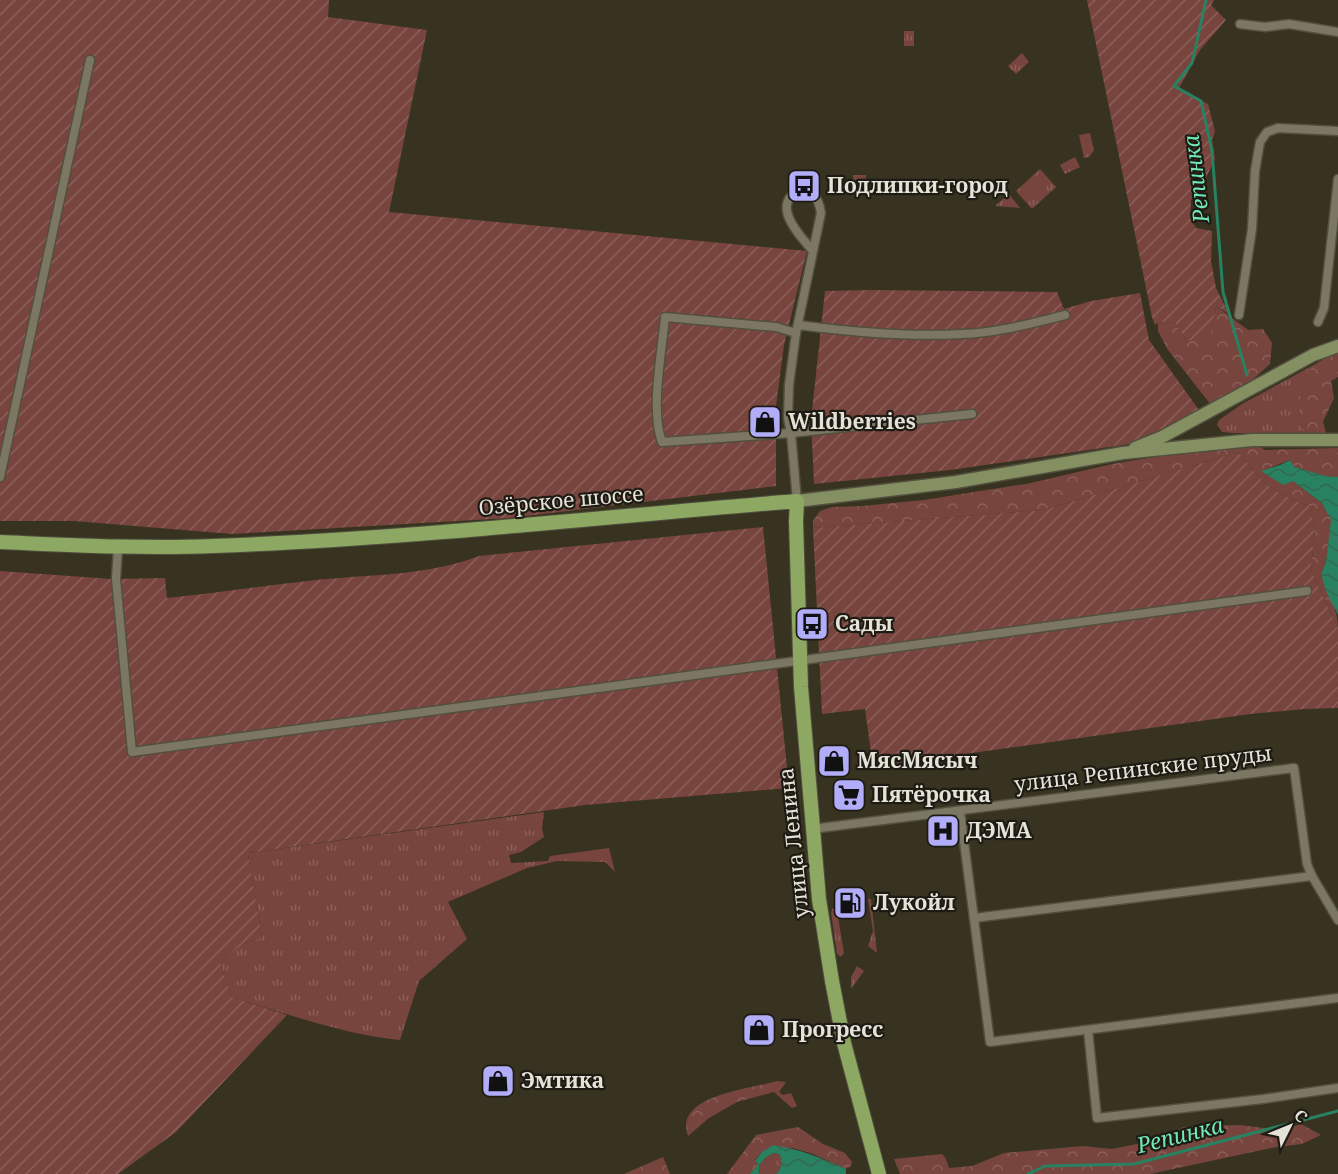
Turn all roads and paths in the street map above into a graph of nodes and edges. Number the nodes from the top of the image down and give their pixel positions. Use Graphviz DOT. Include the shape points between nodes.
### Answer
graph roads {
  1 [pos="1240,24"];
  2 [pos="1338,32"];
  3 [pos="90,60"];
  4 [pos="1338,131"];
  5 [pos="1338,179"];
  6 [pos="813,251"];
  7 [pos="1065,315"];
  8 [pos="1239,315"];
  9 [pos="1318,322"];
  10 [pos="797,329"];
  11 [pos="1338,346"];
  12 [pos="972,414"];
  13 [pos="791,433"];
  14 [pos="1338,440"];
  15 [pos="1123,453"];
  16 [pos="0,477"];
  17 [pos="797,501"];
  18 [pos="0,542"];
  19 [pos="118,547"];
  20 [pos="1307,591"];
  21 [pos="800,660"];
  22 [pos="960,811"];
  23 [pos="812,829"];
  24 [pos="1312,876"];
  25 [pos="974,918"];
  26 [pos="1338,920"];
  27 [pos="1338,998"];
  28 [pos="1088,1030"];
  29 [pos="1338,1088"];
  30 [pos="879,1174"];
  1 -- 2 [label="street" via="1289,24"];
  3 -- 16 [label="street"];
  4 -- 8 [label="street" via="1278,128 1267,132 1260,142"];
  5 -- 9 [label="street" via="1324,308"];
  6 -- 6 [label="street" via="821,213 819,202 813,193 794,192 786,208"];
  6 -- 10 [label="street"];
  7 -- 10 [label="street" via="962,334"];
  10 -- 13 [label="street" via="789,385"];
  10 -- 13 [label="street" via="665,317 657,402 662,441"];
  11 -- 15 [label="main road" via="1313,355 1162,437"];
  12 -- 13 [label="street"];
  13 -- 17 [label="street"];
  14 -- 15 [label="main road" via="1252,440"];
  15 -- 17 [label="main road, Озёрское шоссе" via="956,482"];
  17 -- 19 [label="main road, Озёрское шоссе" via="366,538"];
  17 -- 21 [label="main road, улица Ленина"];
  18 -- 19 [label="main road, Озёрское шоссе"];
  19 -- 21 [label="street" via="116,579 132,752"];
  20 -- 21 [label="street"];
  21 -- 23 [label="main road, улица Ленина"];
  22 -- 23 [label="street"];
  22 -- 24 [label="street, улица Репинские пруды" via="1294,768"];
  22 -- 25 [label="street"];
  23 -- 30 [label="main road, улица Ленина" via="819,899 844,1043"];
  24 -- 25 [label="street"];
  24 -- 26 [label="street, улица Репинские пруды"];
  25 -- 28 [label="street" via="990,1042"];
  27 -- 28 [label="street"];
  28 -- 29 [label="street" via="1097,1118"];
}
